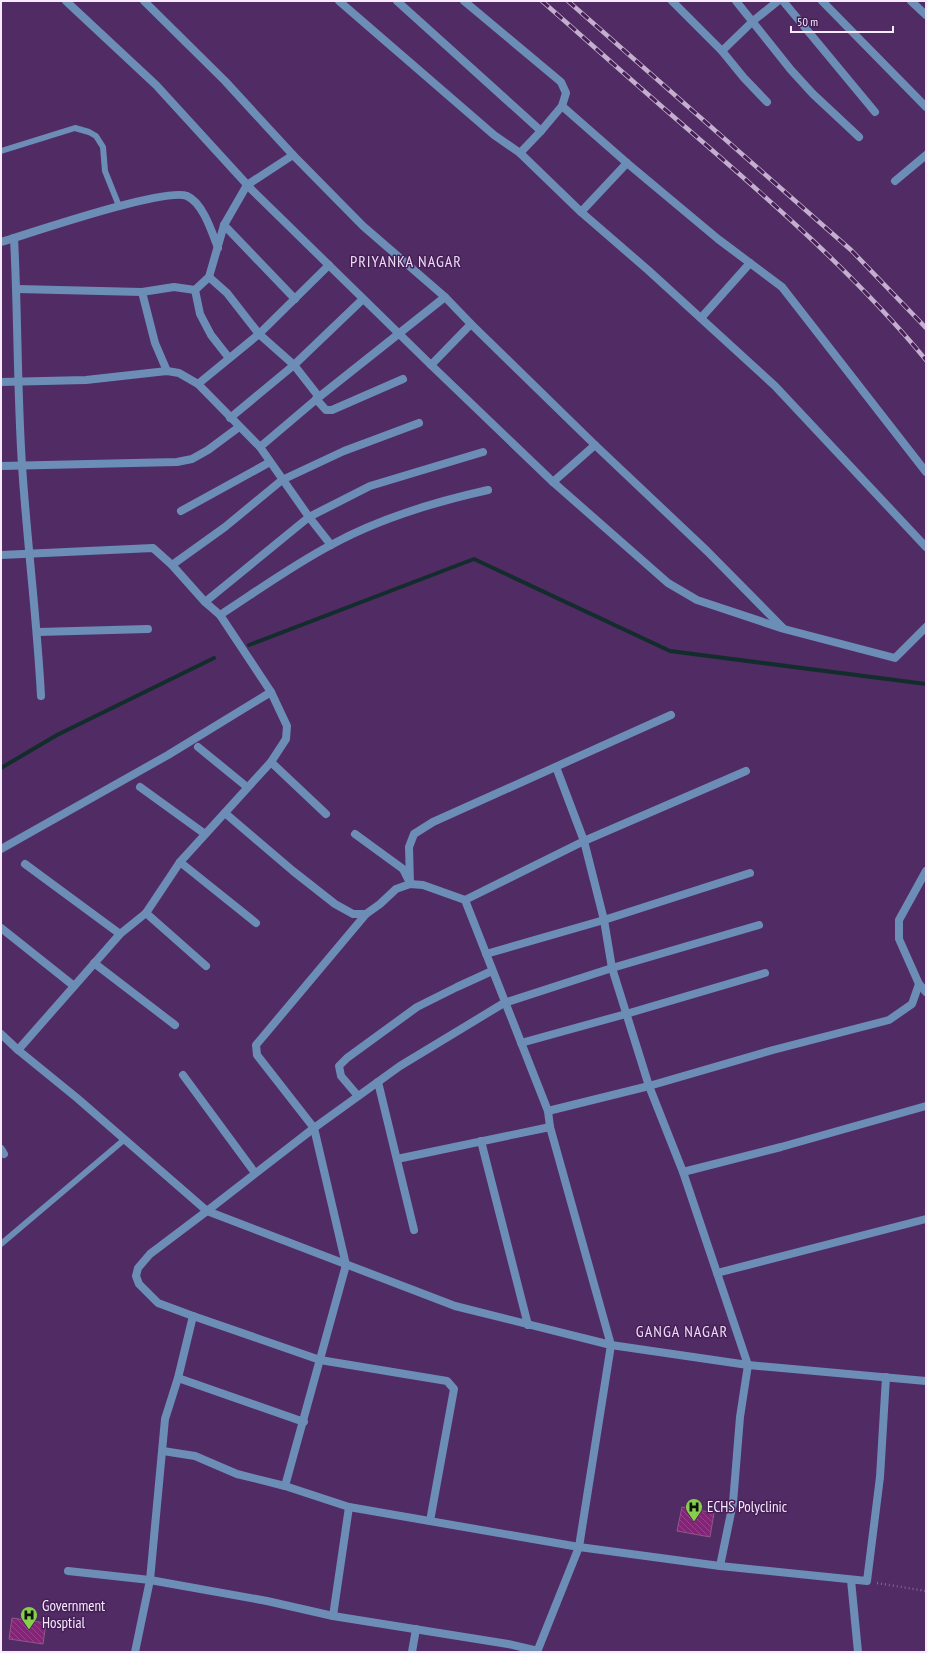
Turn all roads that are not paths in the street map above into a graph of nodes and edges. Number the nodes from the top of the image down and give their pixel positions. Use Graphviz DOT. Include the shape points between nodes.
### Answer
graph roads {
  1 [pos="66,1"];
  2 [pos="144,1"];
  3 [pos="339,1"];
  4 [pos="397,1"];
  5 [pos="464,1"];
  6 [pos="672,1"];
  7 [pos="736,1"];
  8 [pos="778,1"];
  9 [pos="783,1"];
  10 [pos="822,1"];
  11 [pos="911,1"];
  12 [pos="926,15"];
  13 [pos="753,21"];
  14 [pos="722,51"];
  15 [pos="767,102"];
  16 [pos="562,106"];
  17 [pos="926,107"];
  18 [pos="875,112"];
  19 [pos="541,131"];
  20 [pos="860,137"];
  21 [pos="1,151"];
  22 [pos="520,153"];
  23 [pos="293,155"];
  24 [pos="926,155"];
  25 [pos="627,163"];
  26 [pos="895,181"];
  27 [pos="248,185"];
  28 [pos="119,206"];
  29 [pos="581,212"];
  30 [pos="224,225"];
  31 [pos="14,238"];
  32 [pos="1,242"];
  33 [pos="218,248"];
  34 [pos="750,263"];
  35 [pos="329,265"];
  36 [pos="209,277"];
  37 [pos="17,289"];
  38 [pos="195,290"];
  39 [pos="142,292"];
  40 [pos="445,297"];
  41 [pos="295,299"];
  42 [pos="363,299"];
  43 [pos="701,318"];
  44 [pos="471,324"];
  45 [pos="259,334"];
  46 [pos="400,334"];
  47 [pos="229,358"];
  48 [pos="294,365"];
  49 [pos="431,365"];
  50 [pos="166,371"];
  51 [pos="403,378"];
  52 [pos="1,382"];
  53 [pos="17,382"];
  54 [pos="198,384"];
  55 [pos="317,398"];
  56 [pos="230,418"];
  57 [pos="419,423"];
  58 [pos="239,427"];
  59 [pos="595,445"];
  60 [pos="260,447"];
  61 [pos="483,452"];
  62 [pos="270,462"];
  63 [pos="22,465"];
  64 [pos="1,466"];
  65 [pos="926,472"];
  66 [pos="282,480"];
  67 [pos="553,482"];
  68 [pos="488,490"];
  69 [pos="181,511"];
  70 [pos="308,517"];
  71 [pos="331,545"];
  72 [pos="926,547"];
  73 [pos="30,554"];
  74 [pos="1,555"];
  75 [pos="172,565"];
  76 [pos="205,602"];
  77 [pos="220,614"];
  78 [pos="926,627"];
  79 [pos="148,629"];
  80 [pos="784,629"];
  81 [pos="38,632"];
  82 [pos="271,692"];
  83 [pos="41,696"];
  84 [pos="671,715"];
  85 [pos="198,747"];
  86 [pos="271,762"];
  87 [pos="556,767"];
  88 [pos="746,771"];
  89 [pos="140,787"];
  90 [pos="247,787"];
  91 [pos="225,813"];
  92 [pos="326,814"];
  93 [pos="205,834"];
  94 [pos="355,834"];
  95 [pos="584,841"];
  96 [pos="1,849"];
  97 [pos="180,862"];
  98 [pos="25,864"];
  99 [pos="926,871"];
  100 [pos="750,873"];
  101 [pos="410,884"];
  102 [pos="464,900"];
  103 [pos="146,913"];
  104 [pos="366,914"];
  105 [pos="604,920"];
  106 [pos="256,923"];
  107 [pos="759,926"];
  108 [pos="1,928"];
  109 [pos="120,934"];
  110 [pos="486,954"];
  111 [pos="94,963"];
  112 [pos="206,966"];
  113 [pos="612,968"];
  114 [pos="492,971"];
  115 [pos="765,973"];
  116 [pos="919,984"];
  117 [pos="74,986"];
  118 [pos="926,992"];
  119 [pos="504,1002"];
  120 [pos="626,1014"];
  121 [pos="175,1025"];
  122 [pos="1,1034"];
  123 [pos="521,1043"];
  124 [pos="18,1050"];
  125 [pos="182,1074"];
  126 [pos="378,1082"];
  127 [pos="649,1086"];
  128 [pos="358,1096"];
  129 [pos="926,1106"];
  130 [pos="548,1111"];
  131 [pos="550,1127"];
  132 [pos="314,1128"];
  133 [pos="124,1139"];
  134 [pos="481,1141"];
  135 [pos="397,1159"];
  136 [pos="682,1172"];
  137 [pos="255,1173"];
  138 [pos="207,1211"];
  139 [pos="926,1219"];
  140 [pos="414,1230"];
  141 [pos="1,1244"];
  142 [pos="346,1265"];
  143 [pos="716,1273"];
  144 [pos="193,1316"];
  145 [pos="528,1325"];
  146 [pos="611,1345"];
  147 [pos="320,1360"];
  148 [pos="748,1365"];
  149 [pos="886,1377"];
  150 [pos="178,1378"];
  151 [pos="926,1381"];
  152 [pos="304,1422"];
  153 [pos="163,1451"];
  154 [pos="285,1486"];
  155 [pos="349,1507"];
  156 [pos="430,1521"];
  157 [pos="579,1547"];
  158 [pos="720,1566"];
  159 [pos="68,1571"];
  160 [pos="150,1580"];
  161 [pos="851,1580"];
  162 [pos="333,1616"];
  163 [pos="416,1629"];
  164 [pos="538,1651"];
  165 [pos="135,1652"];
  166 [pos="412,1652"];
  167 [pos="858,1652"];
  1 -- 27 [label="street" via="156,85"];
  2 -- 23 [label="street" via="225,81"];
  3 -- 22 [label="street" via="494,135"];
  4 -- 19 [label="street"];
  5 -- 16 [label="street" via="561,82 566,92"];
  6 -- 14 [label="street"];
  7 -- 13 [label="street"];
  8 -- 13 [label="street"];
  9 -- 18 [label="street"];
  10 -- 17 [label="street"];
  11 -- 12 [label="street"];
  13 -- 14 [label="street"];
  13 -- 20 [label="street" via="813,94"];
  14 -- 15 [label="street"];
  16 -- 19 [label="street"];
  16 -- 25 [label="street"];
  19 -- 22 [label="street"];
  21 -- 28 [label="lane" via="75,128 89,132 96,136 103,147 105,171"];
  22 -- 29 [label="street"];
  23 -- 27 [label="street"];
  23 -- 40 [label="street" via="363,226"];
  24 -- 26 [label="street"];
  25 -- 29 [label="street"];
  25 -- 34 [label="street"];
  27 -- 30 [label="street"];
  27 -- 35 [label="street"];
  28 -- 31 [label="street"];
  28 -- 33 [label="street" via="172,195 187,196 198,205"];
  29 -- 43 [label="street"];
  30 -- 33 [label="street"];
  30 -- 41 [label="street"];
  31 -- 32 [label="street"];
  31 -- 37 [label="street"];
  33 -- 36 [label="street"];
  34 -- 43 [label="street"];
  34 -- 65 [label="street" via="782,287"];
  35 -- 41 [label="street"];
  35 -- 42 [label="street"];
  36 -- 38 [label="street"];
  36 -- 45 [label="street" via="227,293"];
  37 -- 39 [label="street"];
  37 -- 53 [label="street"];
  38 -- 39 [label="street" via="174,287"];
  38 -- 47 [label="street" via="200,314 211,336"];
  39 -- 50 [label="street" via="155,343"];
  40 -- 44 [label="street"];
  40 -- 46 [label="street"];
  41 -- 45 [label="street"];
  42 -- 46 [label="street"];
  42 -- 48 [label="street"];
  43 -- 72 [label="street" via="775,386"];
  44 -- 49 [label="street"];
  44 -- 59 [label="street"];
  45 -- 47 [label="street"];
  45 -- 48 [label="street"];
  46 -- 49 [label="street"];
  46 -- 55 [label="street"];
  47 -- 54 [label="street"];
  48 -- 55 [label="street"];
  48 -- 56 [label="street"];
  49 -- 67 [label="street"];
  50 -- 53 [label="street" via="86,380"];
  50 -- 54 [label="street" via="179,373"];
  51 -- 55 [label="street" via="332,410 326,410"];
  52 -- 53 [label="street"];
  53 -- 63 [label="street"];
  54 -- 56 [label="street"];
  55 -- 60 [label="street"];
  56 -- 58 [label="street"];
  57 -- 66 [label="street" via="344,451"];
  58 -- 60 [label="street"];
  58 -- 63 [label="street" via="208,450 192,459 177,462"];
  59 -- 67 [label="street"];
  59 -- 80 [label="street" via="707,551"];
  60 -- 62 [label="street"];
  61 -- 70 [label="street" via="370,486"];
  62 -- 66 [label="street"];
  62 -- 69 [label="street"];
  63 -- 64 [label="street"];
  63 -- 73 [label="street"];
  66 -- 70 [label="street"];
  66 -- 75 [label="street" via="225,527"];
  67 -- 80 [label="street" via="668,583 697,600"];
  68 -- 71 [label="street" via="440,501 379,523"];
  70 -- 71 [label="street"];
  70 -- 76 [label="street"];
  71 -- 77 [label="street"];
  73 -- 74 [label="street"];
  73 -- 75 [label="street" via="153,548"];
  73 -- 81 [label="street"];
  75 -- 76 [label="street"];
  76 -- 77 [label="street"];
  77 -- 82 [label="street"];
  78 -- 80 [label="street" via="895,658"];
  79 -- 81 [label="street"];
  81 -- 83 [label="street"];
  82 -- 86 [label="street" via="286,726 286,739"];
  82 -- 96 [label="street" via="168,755"];
  84 -- 87 [label="street"];
  85 -- 90 [label="street"];
  86 -- 90 [label="street"];
  86 -- 92 [label="street"];
  87 -- 95 [label="street"];
  87 -- 101 [label="street" via="433,822 414,834 409,847"];
  88 -- 95 [label="street"];
  89 -- 93 [label="street"];
  90 -- 91 [label="street"];
  91 -- 93 [label="street"];
  91 -- 104 [label="street" via="335,904 353,914"];
  93 -- 97 [label="street"];
  94 -- 101 [label="street" via="402,869"];
  95 -- 102 [label="street"];
  95 -- 105 [label="street"];
  97 -- 103 [label="street"];
  97 -- 106 [label="street"];
  98 -- 109 [label="street"];
  99 -- 116 [label="street" via="899,920 899,939"];
  100 -- 105 [label="street"];
  101 -- 102 [label="street" via="423,885"];
  101 -- 104 [label="street" via="396,889"];
  102 -- 110 [label="street"];
  103 -- 109 [label="street"];
  103 -- 112 [label="street"];
  104 -- 132 [label="street" via="256,1045 257,1055"];
  105 -- 110 [label="street"];
  105 -- 113 [label="street"];
  107 -- 113 [label="street"];
  108 -- 117 [label="street"];
  109 -- 111 [label="street"];
  110 -- 114 [label="street"];
  111 -- 117 [label="street"];
  111 -- 121 [label="street"];
  113 -- 119 [label="street"];
  113 -- 120 [label="street"];
  114 -- 119 [label="street"];
  114 -- 128 [label="street" via="417,1007 347,1058 339,1066 341,1076"];
  115 -- 120 [label="street"];
  116 -- 118 [label="street"];
  116 -- 127 [label="street" via="912,1004 889,1020"];
  117 -- 124 [label="street"];
  119 -- 123 [label="street"];
  119 -- 126 [label="street"];
  120 -- 123 [label="street"];
  120 -- 127 [label="street"];
  122 -- 124 [label="street"];
  123 -- 130 [label="street"];
  124 -- 133 [label="street"];
  125 -- 137 [label="street"];
  126 -- 128 [label="street"];
  126 -- 135 [label="street"];
  127 -- 130 [label="street"];
  127 -- 136 [label="street"];
  128 -- 132 [label="street"];
  129 -- 136 [label="street"];
  130 -- 131 [label="street"];
  131 -- 134 [label="street"];
  131 -- 146 [label="street"];
  132 -- 137 [label="street"];
  132 -- 142 [label="street"];
  133 -- 138 [label="street"];
  133 -- 141 [label="lane"];
  134 -- 135 [label="street"];
  134 -- 145 [label="street"];
  135 -- 140 [label="street"];
  136 -- 143 [label="street"];
  137 -- 138 [label="street"];
  138 -- 142 [label="street"];
  138 -- 144 [label="street" via="150,1254 138,1268 136,1276 139,1284 158,1303"];
  139 -- 143 [label="street"];
  142 -- 145 [label="street" via="455,1306"];
  142 -- 147 [label="street"];
  143 -- 148 [label="street"];
  144 -- 147 [label="street"];
  144 -- 150 [label="street"];
  145 -- 146 [label="street"];
  146 -- 148 [label="street"];
  146 -- 157 [label="street"];
  147 -- 152 [label="street"];
  147 -- 156 [label="street" via="447,1381 454,1389"];
  148 -- 149 [label="street"];
  148 -- 158 [label="street" via="740,1417 733,1502"];
  149 -- 151 [label="street"];
  149 -- 161 [label="street" via="880,1477 867,1581"];
  150 -- 152 [label="street"];
  150 -- 153 [label="street" via="165,1419"];
  152 -- 154 [label="street"];
  153 -- 154 [label="street" via="195,1456 237,1474"];
  153 -- 160 [label="street"];
  154 -- 155 [label="street"];
  155 -- 156 [label="street"];
  155 -- 162 [label="street"];
  156 -- 157 [label="street"];
  157 -- 158 [label="street"];
  157 -- 164 [label="street"];
  158 -- 161 [label="street"];
  159 -- 160 [label="street"];
  160 -- 162 [label="street"];
  160 -- 165 [label="street"];
  161 -- 167 [label="street"];
  162 -- 163 [label="street"];
  163 -- 164 [label="street"];
  163 -- 166 [label="street"];
}
